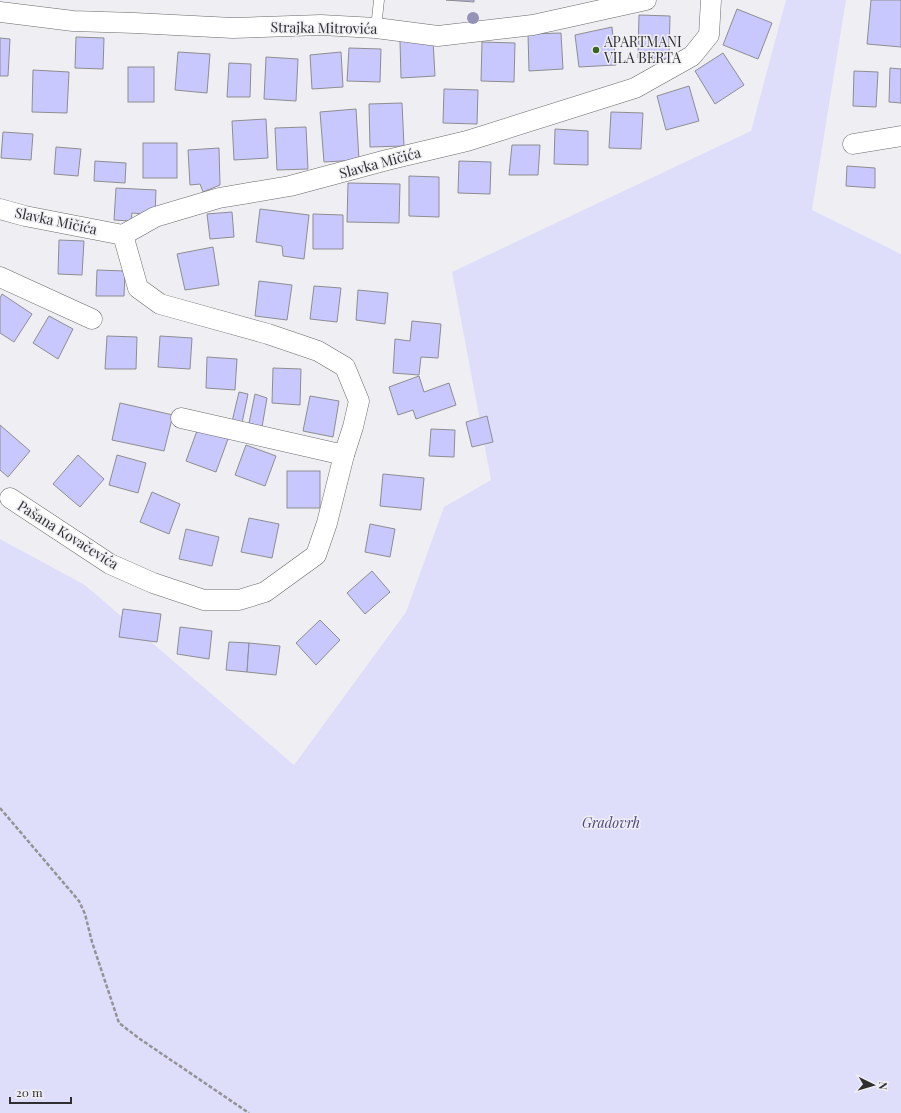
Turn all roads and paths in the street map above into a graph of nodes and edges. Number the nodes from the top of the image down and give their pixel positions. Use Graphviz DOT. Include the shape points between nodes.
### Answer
graph roads {
  1 [pos="379,0"];
  2 [pos="646,0"];
  3 [pos="711,0"];
  4 [pos="0,12"];
  5 [pos="376,28"];
  6 [pos="901,136"];
  7 [pos="853,144"];
  8 [pos="0,209"];
  9 [pos="123,235"];
  10 [pos="0,277"];
  11 [pos="92,319"];
  12 [pos="181,418"];
  13 [pos="344,455"];
  14 [pos="10,498"];
  15 [pos="0,808"];
  16 [pos="249,1113"];
  1 -- 5 [label="lane"];
  2 -- 5 [label="street, Strajka Mitrovića" via="533,25 438,36"];
  3 -- 9 [label="street, Slavka Mičića" via="709,35 692,56 635,88 467,141 290,186 219,198 155,217"];
  4 -- 5 [label="street, Strajka Mitrovića" via="73,21 233,28 321,25"];
  6 -- 7 [label="street"];
  8 -- 9 [label="street, Slavka Mičića"];
  9 -- 13 [label="street, Pašana Kovačevića" via="138,288 160,304 268,334 318,351 345,367 359,400"];
  10 -- 11 [label="street"];
  12 -- 13 [label="street"];
  13 -- 14 [label="street, Pašana Kovačevića" via="316,555 265,592 239,600 204,600 110,564"];
  15 -- 16 [label="path" via="79,901 118,1023"];
}
